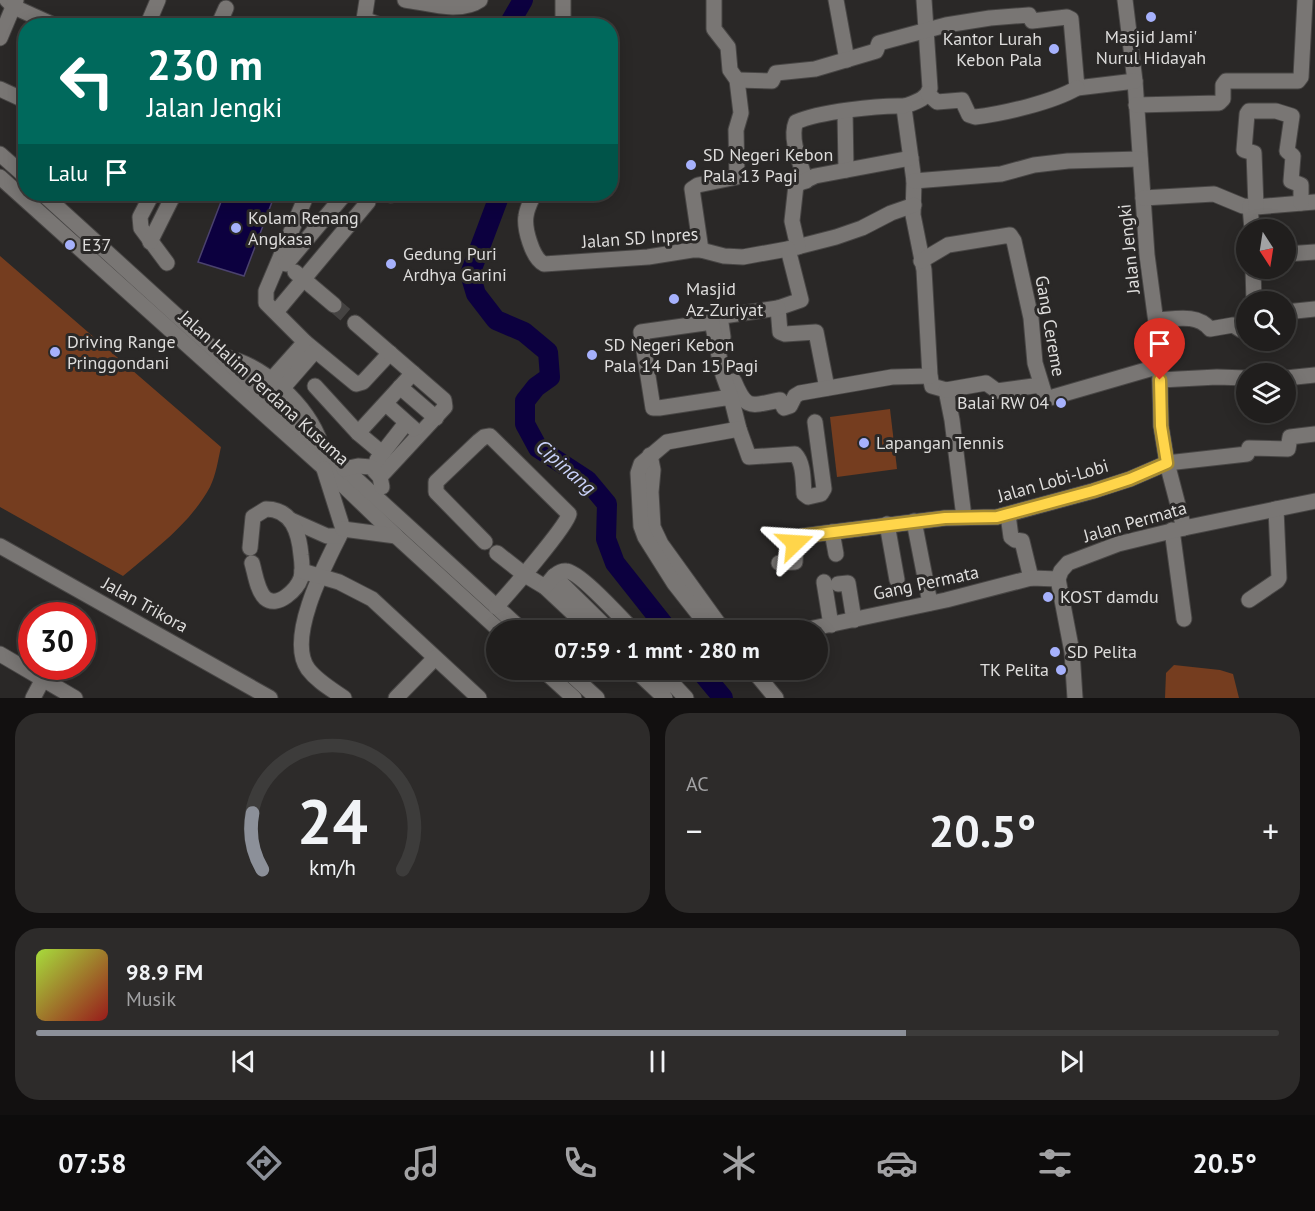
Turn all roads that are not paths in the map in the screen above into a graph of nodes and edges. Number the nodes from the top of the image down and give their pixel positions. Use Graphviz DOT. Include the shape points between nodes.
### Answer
graph roads {
  1 [pos="158,0"];
  2 [pos="367,0"];
  3 [pos="405,0"];
  4 [pos="480,0"];
  5 [pos="563,0"];
  6 [pos="714,0"];
  7 [pos="836,0"];
  8 [pos="924,0"];
  9 [pos="1125,0"];
  10 [pos="1305,0"];
  11 [pos="12,2"];
  12 [pos="1029,7"];
  13 [pos="226,8"];
  14 [pos="41,18"];
  15 [pos="150,18"];
  16 [pos="222,18"];
  17 [pos="365,18"];
  18 [pos="563,18"];
  19 [pos="3,21"];
  20 [pos="925,29"];
  21 [pos="0,38"];
  22 [pos="847,60"];
  23 [pos="737,80"];
  24 [pos="1135,81"];
  25 [pos="1077,88"];
  26 [pos="0,89"];
  27 [pos="928,94"];
  28 [pos="18,97"];
  29 [pos="1136,105"];
  30 [pos="904,106"];
  31 [pos="845,111"];
  32 [pos="0,154"];
  33 [pos="911,158"];
  34 [pos="1140,159"];
  35 [pos="18,170"];
  36 [pos="846,170"];
  37 [pos="0,177"];
  38 [pos="806,181"];
  39 [pos="914,181"];
  40 [pos="18,193"];
  41 [pos="1143,198"];
  42 [pos="27,201"];
  43 [pos="51,201"];
  44 [pos="148,201"];
  45 [pos="167,201"];
  46 [pos="304,201"];
  47 [pos="338,201"];
  48 [pos="531,201"];
  49 [pos="368,202"];
  50 [pos="1308,203"];
  51 [pos="915,205"];
  52 [pos="1253,207"];
  53 [pos="1252,219"];
  54 [pos="150,242"];
  55 [pos="793,248"];
  56 [pos="702,250"];
  57 [pos="1315,252"];
  58 [pos="1296,253"];
  59 [pos="282,260"];
  60 [pos="921,261"];
  61 [pos="167,262"];
  62 [pos="303,279"];
  63 [pos="334,305"];
  64 [pos="778,308"];
  65 [pos="1315,309"];
  66 [pos="1296,311"];
  67 [pos="276,312"];
  68 [pos="1156,320"];
  69 [pos="355,323"];
  70 [pos="1236,327"];
  71 [pos="310,346"];
  72 [pos="390,352"];
  73 [pos="219,355"];
  74 [pos="413,373"];
  75 [pos="1160,373"];
  76 [pos="1315,375"];
  77 [pos="930,376"];
  78 [pos="1296,377"];
  79 [pos="1236,378"];
  80 [pos="276,385"];
  81 [pos="1041,385"];
  82 [pos="315,386"];
  83 [pos="400,387"];
  84 [pos="827,388"];
  85 [pos="946,390"];
  86 [pos="731,397"];
  87 [pos="386,404"];
  88 [pos="436,418"];
  89 [pos="815,422"];
  90 [pos="406,423"];
  91 [pos="738,429"];
  92 [pos="358,433"];
  93 [pos="1315,434"];
  94 [pos="421,435"];
  95 [pos="322,448"];
  96 [pos="382,453"];
  97 [pos="651,455"];
  98 [pos="1167,463"];
  99 [pos="324,468"];
  100 [pos="344,469"];
  101 [pos="375,472"];
  102 [pos="1315,501"];
  103 [pos="381,502"];
  104 [pos="1276,509"];
  105 [pos="1008,514"];
  106 [pos="964,517"];
  107 [pos="291,520"];
  108 [pos="914,521"];
  109 [pos="887,524"];
  110 [pos="1178,529"];
  111 [pos="832,532"];
  112 [pos="341,533"];
  113 [pos="396,536"];
  114 [pos="0,546"];
  115 [pos="836,554"];
  116 [pos="779,563"];
  117 [pos="524,570"];
  118 [pos="302,572"];
  119 [pos="319,575"];
  120 [pos="1031,578"];
  121 [pos="1058,579"];
  122 [pos="897,580"];
  123 [pos="550,582"];
  124 [pos="1249,600"];
  125 [pos="492,603"];
  126 [pos="930,603"];
  127 [pos="1184,619"];
  128 [pos="488,620"];
  129 [pos="511,620"];
  130 [pos="582,620"];
  131 [pos="597,620"];
  132 [pos="623,620"];
  133 [pos="703,620"];
  134 [pos="716,620"];
  135 [pos="854,620"];
  136 [pos="831,625"];
  137 [pos="828,626"];
  138 [pos="0,654"];
  139 [pos="435,658"];
  140 [pos="18,664"];
  141 [pos="43,680"];
  142 [pos="46,680"];
  143 [pos="554,680"];
  144 [pos="577,680"];
  145 [pos="751,680"];
  146 [pos="761,680"];
  147 [pos="666,685"];
  148 [pos="33,698"];
  149 [pos="75,698"];
  150 [pos="270,698"];
  151 [pos="344,698"];
  152 [pos="396,698"];
  153 [pos="479,698"];
  154 [pos="574,698"];
  155 [pos="597,698"];
  156 [pos="687,698"];
  157 [pos="765,698"];
  158 [pos="776,698"];
  159 [pos="1076,698"];
  1 -- 15 [label="street"];
  2 -- 17 [label="street"];
  3 -- 4 [label="street" via="468,6"];
  5 -- 18 [label="street"];
  6 -- 23 [label="street" via="714,28 728,47 730,70"];
  7 -- 22 [label="street"];
  8 -- 20 [label="street"];
  9 -- 24 [label="street, Jalan Jengki"];
  10 -- 29 [label="street" via="1298,81 1226,81 1219,103"];
  11 -- 14 [label="street"];
  11 -- 19 [label="street"];
  12 -- 20 [label="street"];
  12 -- 25 [label="street" via="1032,21 1071,19"];
  13 -- 16 [label="street"];
  19 -- 21 [label="street"];
  20 -- 22 [label="street" via="879,42 876,51"];
  20 -- 27 [label="street"];
  22 -- 23 [label="street" via="815,69 776,73 770,81"];
  23 -- 56 [label="street" via="741,112 736,130 737,177 692,189"];
  24 -- 25 [label="street"];
  24 -- 29 [label="street, Jalan Jengki"];
  25 -- 27 [label="street" via="1018,109 975,117 969,115 962,100 937,102"];
  26 -- 28 [label="street"];
  27 -- 30 [label="street"];
  29 -- 34 [label="street, Jalan Jengki"];
  30 -- 31 [label="street"];
  30 -- 33 [label="street"];
  31 -- 36 [label="street"];
  31 -- 38 [label="street" via="796,122 795,140"];
  32 -- 35 [label="street"];
  33 -- 36 [label="street"];
  33 -- 39 [label="street"];
  34 -- 39 [label="street" via="1068,161 1001,174"];
  34 -- 41 [label="street, Jalan Jengki"];
  36 -- 38 [label="street"];
  37 -- 40 [label="street, Jalan Halim Perdana Kusuma"];
  38 -- 55 [label="street" via="796,185 794,193"];
  39 -- 51 [label="street"];
  41 -- 52 [label="street" via="1214,194"];
  41 -- 68 [label="street, Jalan Jengki"];
  42 -- 99 [label="street, Jalan Halim Perdana Kusuma"];
  43 -- 73 [label="street, Jalan Halim Perdana Kusuma"];
  44 -- 54 [label="street" via="140,217 143,233"];
  45 -- 54 [label="street"];
  46 -- 59 [label="street"];
  47 -- 59 [label="street"];
  48 -- 56 [label="street, Jalan SD Inpres" via="525,218 533,251 544,264"];
  49 -- 62 [label="street"];
  50 -- 52 [label="street"];
  50 -- 52 [label="street" via="1301,185 1291,181 1293,156 1287,151 1292,116 1276,111 1249,111 1244,150 1254,153"];
  51 -- 55 [label="street, Jalan SD Inpres" via="862,228"];
  51 -- 60 [label="street" via="913,215"];
  52 -- 53 [label="street"];
  54 -- 61 [label="street"];
  55 -- 56 [label="street, Jalan SD Inpres" via="743,257"];
  55 -- 64 [label="street" via="801,300"];
  57 -- 58 [label="street"];
  59 -- 62 [label="street"];
  59 -- 67 [label="street" via="265,294 266,303"];
  60 -- 77 [label="street"];
  60 -- 81 [label="street, Gang Cereme" via="948,245 1010,235 1026,297"];
  62 -- 63 [label="street"];
  62 -- 67 [label="street"];
  64 -- 84 [label="street" via="781,333 816,332"];
  64 -- 84 [label="street" via="721,318 730,369 741,395 750,405 780,400 784,408 790,406 797,394"];
  65 -- 66 [label="street"];
  67 -- 71 [label="street"];
  68 -- 70 [label="street" via="1196,318 1210,329"];
  68 -- 75 [label="street, Jalan Jengki"];
  69 -- 72 [label="street"];
  71 -- 72 [label="street" via="356,384 363,382"];
  71 -- 80 [label="street"];
  72 -- 74 [label="street"];
  73 -- 80 [label="street" via="244,362"];
  73 -- 95 [label="street, Jalan Halim Perdana Kusuma"];
  74 -- 83 [label="street"];
  74 -- 88 [label="street" via="444,400 445,407"];
  75 -- 79 [label="street"];
  75 -- 81 [label="street, Gang Cereme" via="1049,399 1044,398"];
  75 -- 98 [label="street, Jalan Jengki" via="1161,426"];
  76 -- 78 [label="street"];
  77 -- 84 [label="street"];
  77 -- 85 [label="street" via="932,386"];
  80 -- 95 [label="street" via="306,413"];
  81 -- 85 [label="street" via="997,391 990,384 980,383"];
  82 -- 92 [label="street"];
  83 -- 87 [label="street"];
  83 -- 88 [label="street"];
  85 -- 106 [label="street"];
  86 -- 86 [label="street" via="653,408 641,332 712,322"];
  86 -- 91 [label="street"];
  87 -- 90 [label="street"];
  87 -- 92 [label="street"];
  88 -- 94 [label="street"];
  89 -- 91 [label="street" via="824,489 821,494 808,497 804,494 798,456 749,457"];
  90 -- 94 [label="street"];
  90 -- 96 [label="street"];
  91 -- 97 [label="street" via="667,442"];
  92 -- 96 [label="street"];
  93 -- 98 [label="street, Jalan Lobi-Lobi" via="1290,437 1288,449 1250,448 1246,454"];
  94 -- 101 [label="street"];
  95 -- 100 [label="street, Jalan Halim Perdana Kusuma"];
  96 -- 101 [label="street"];
  97 -- 133 [label="street" via="638,473 641,526 674,583"];
  97 -- 134 [label="street" via="653,527"];
  98 -- 105 [label="street, Jalan Lobi-Lobi" via="1093,491"];
  98 -- 110 [label="street, Jalan Jengki"];
  99 -- 112 [label="street"];
  99 -- 113 [label="street, Jalan Halim Perdana Kusuma"];
  100 -- 101 [label="street" via="358,466"];
  100 -- 103 [label="street, Jalan Halim Perdana Kusuma"];
  101 -- 103 [label="street"];
  102 -- 104 [label="street, Jalan Permata"];
  103 -- 125 [label="street, Jalan Halim Perdana Kusuma"];
  104 -- 110 [label="street, Jalan Permata"];
  104 -- 124 [label="street" via="1279,578"];
  105 -- 106 [label="street, Jalan Lobi-Lobi"];
  105 -- 120 [label="street" via="1011,537 1022,541"];
  106 -- 108 [label="street, Jalan Lobi-Lobi"];
  107 -- 112 [label="street" via="327,536"];
  107 -- 118 [label="street" via="299,542"];
  107 -- 118 [label="street" via="271,509 253,517 251,556 259,586 269,600 293,591"];
  108 -- 109 [label="street, Jalan Lobi-Lobi"];
  108 -- 126 [label="street"];
  109 -- 111 [label="street, Jalan Lobi-Lobi"];
  109 -- 122 [label="street"];
  110 -- 121 [label="street, Jalan Permata" via="1118,544 1068,563"];
  110 -- 127 [label="street, Jalan Jengki"];
  111 -- 115 [label="street"];
  111 -- 116 [label="street, Jalan Lobi-Lobi" via="802,536 796,540 797,560"];
  112 -- 113 [label="street"];
  112 -- 119 [label="street"];
  113 -- 128 [label="street, Jalan Halim Perdana Kusuma"];
  114 -- 150 [label="street, Jalan Trikora"];
  117 -- 117 [label="street" via="491,548 436,492 436,482 484,437 490,436 569,514 561,529"];
  117 -- 123 [label="street"];
  117 -- 125 [label="street"];
  118 -- 119 [label="street"];
  119 -- 139 [label="street" via="372,599"];
  119 -- 151 [label="street" via="305,618 303,654 306,667"];
  120 -- 121 [label="street, Gang Permata"];
  120 -- 126 [label="street, Gang Permata"];
  121 -- 159 [label="street"];
  123 -- 130 [label="street"];
  123 -- 131 [label="street"];
  123 -- 132 [label="street" via="563,571 572,572"];
  125 -- 129 [label="street, Jalan Halim Perdana Kusuma"];
  126 -- 135 [label="street, Gang Permata"];
  135 -- 136 [label="street, Gang Permata"];
  135 -- 136 [label="street" via="848,583 831,583"];
  136 -- 137 [label="street, Gang Permata"];
  138 -- 140 [label="street"];
  139 -- 152 [label="street"];
  139 -- 153 [label="street"];
  141 -- 148 [label="street"];
  142 -- 149 [label="street"];
  143 -- 154 [label="street"];
  144 -- 155 [label="street"];
  145 -- 157 [label="street"];
  146 -- 158 [label="street"];
  147 -- 156 [label="street"];
}
